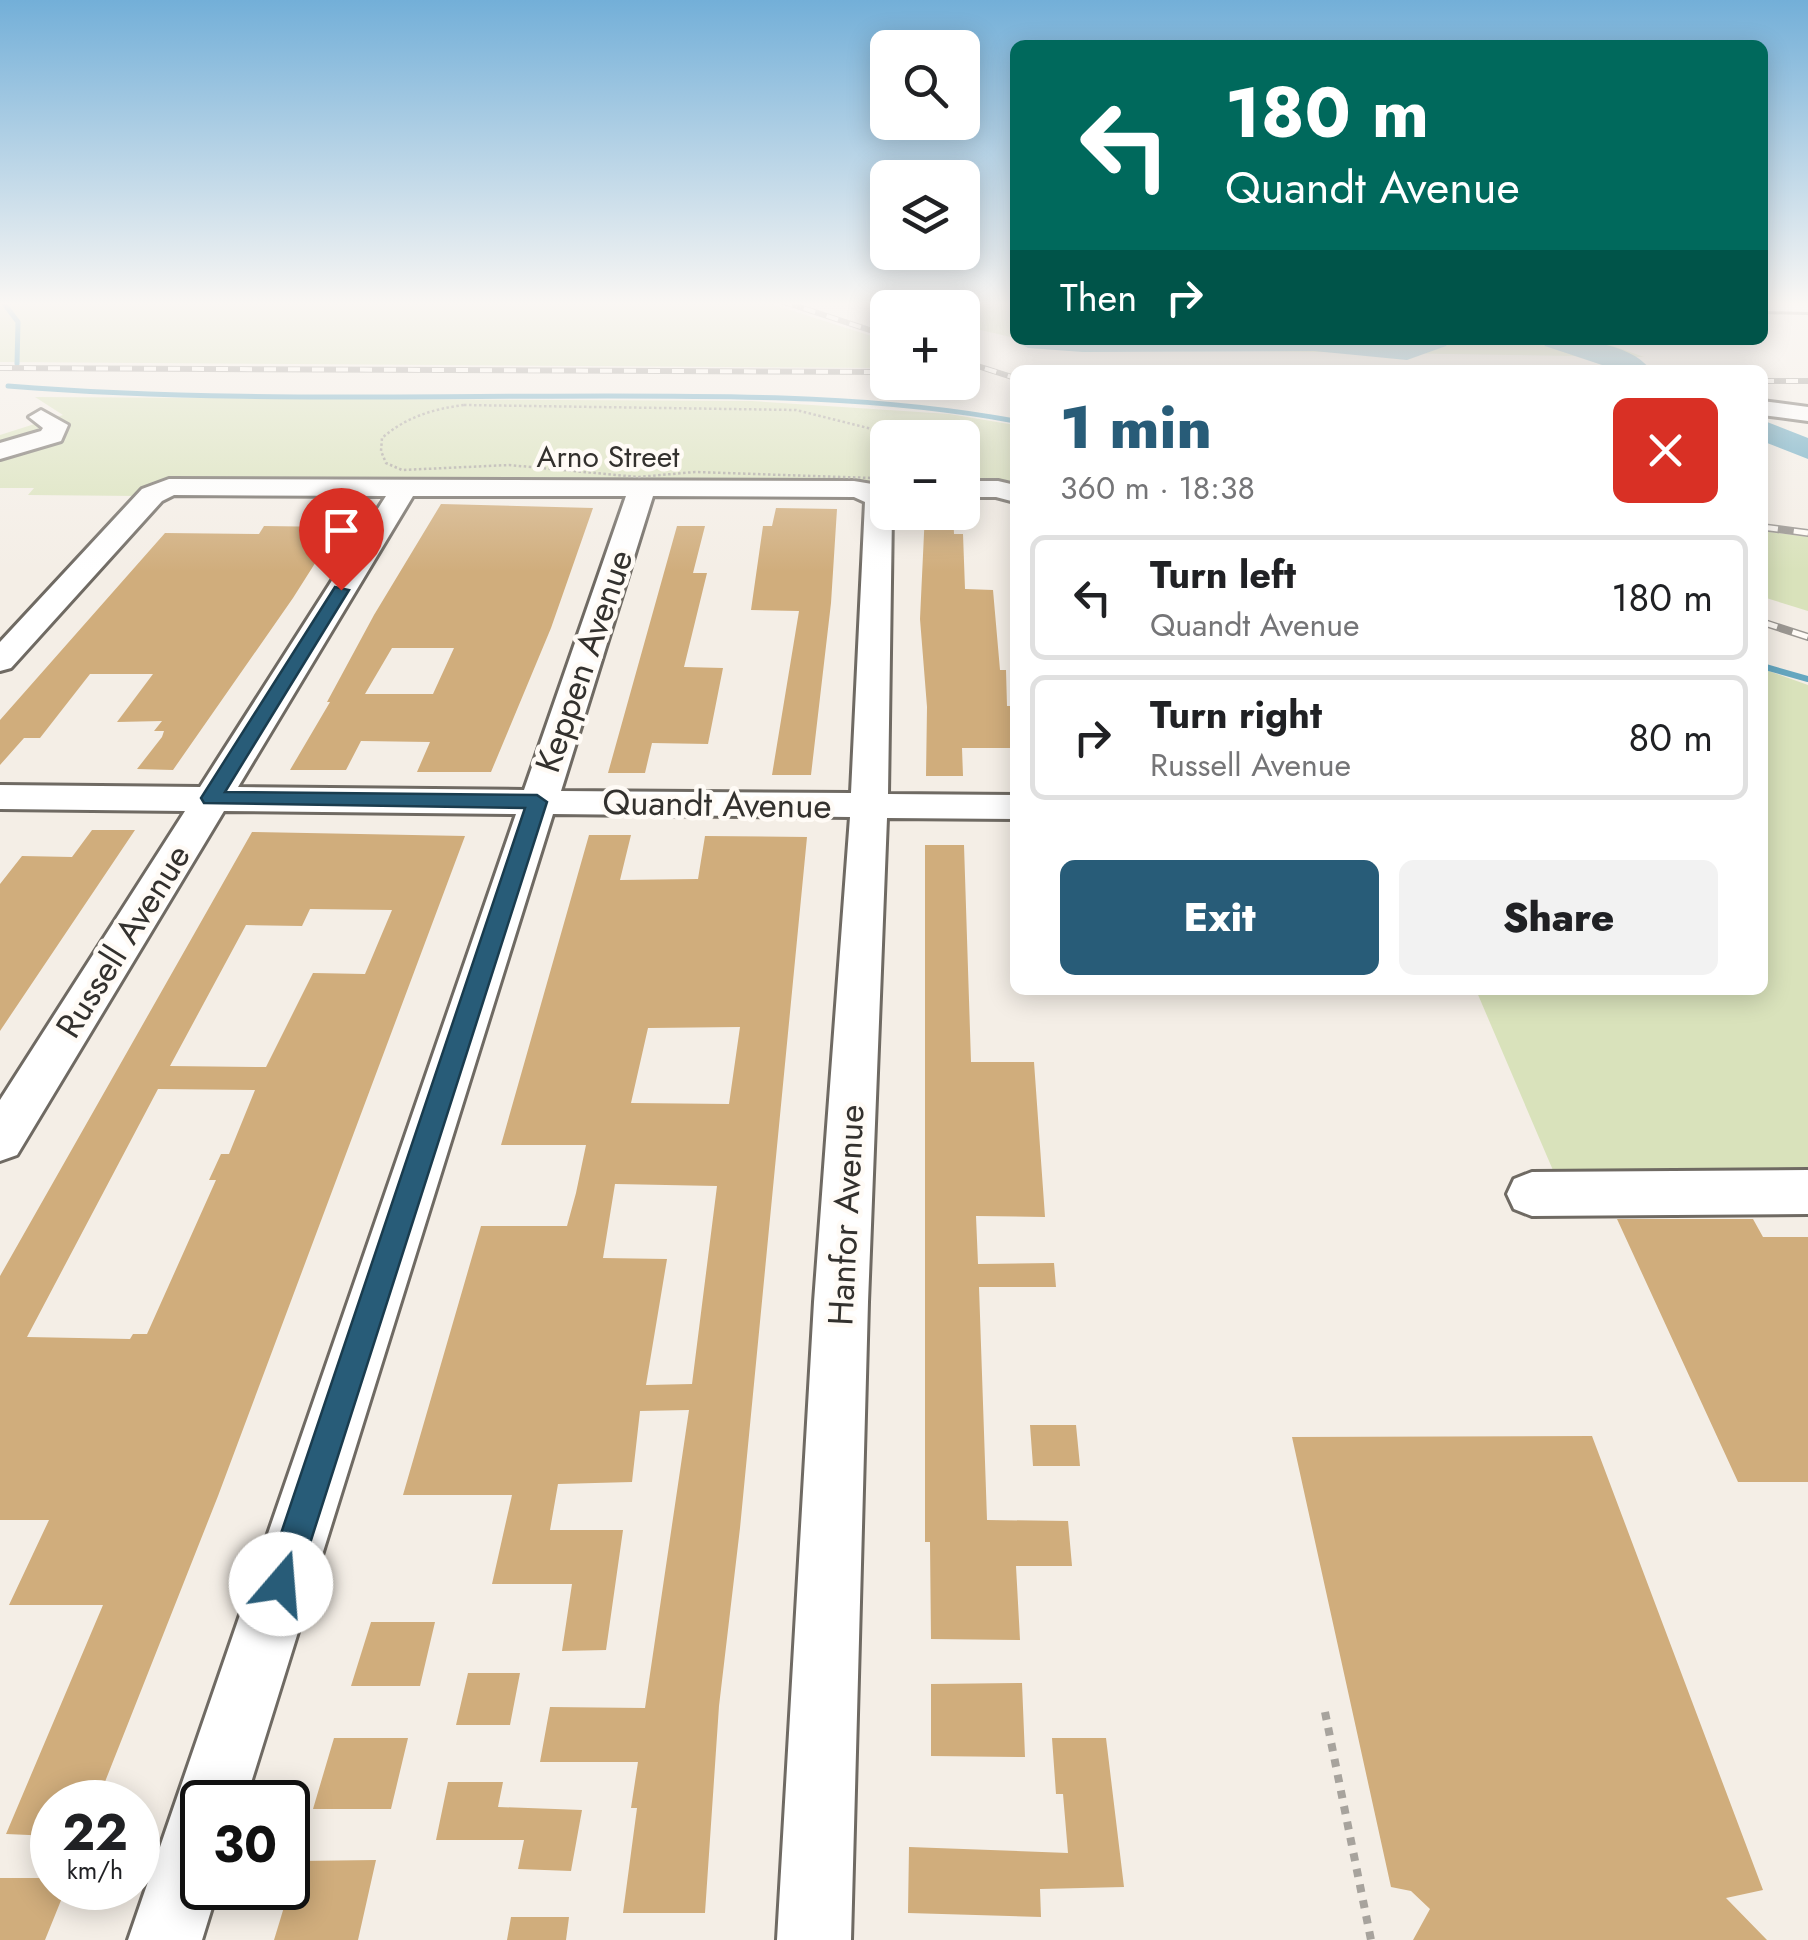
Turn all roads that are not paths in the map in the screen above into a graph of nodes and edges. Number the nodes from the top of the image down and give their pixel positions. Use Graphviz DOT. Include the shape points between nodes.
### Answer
graph roads {
  1 [pos="1768,409"];
  2 [pos="1808,414"];
  3 [pos="0,430"];
  4 [pos="0,452"];
  5 [pos="870,482"];
  6 [pos="405,487"];
  7 [pos="642,488"];
  8 [pos="980,491"];
  9 [pos="1010,494"];
  10 [pos="878,530"];
  11 [pos="0,661"];
  12 [pos="0,797"];
  13 [pos="211,798"];
  14 [pos="537,802"];
  15 [pos="869,806"];
  16 [pos="1010,807"];
  17 [pos="0,1140"];
  18 [pos="1808,1192"];
  19 [pos="1532,1194"];
  20 [pos="217,1780"];
  21 [pos="180,1893"];
  22 [pos="165,1940"];
  23 [pos="814,1940"];
  1 -- 2 [label="street"];
  3 -- 4 [label="street" via="47,415 56,425 52,436"];
  5 -- 7 [label="street, Arno Street"];
  6 -- 7 [label="street, Arno Street"];
  6 -- 11 [label="street, Arno Street" via="163,489"];
  6 -- 13 [label="street, Russell Avenue"];
  7 -- 14 [label="street, Keppen Avenue"];
  8 -- 9 [label="street"];
  10 -- 15 [label="street, Hanfor Avenue"];
  12 -- 13 [label="street, Quandt Avenue"];
  13 -- 14 [label="street, Quandt Avenue"];
  13 -- 17 [label="street, Russell Avenue"];
  14 -- 15 [label="street, Quandt Avenue"];
  14 -- 20 [label="street, Keppen Avenue"];
  15 -- 16 [label="street, Quandt Avenue"];
  15 -- 23 [label="street, Hanfor Avenue"];
  18 -- 19 [label="street"];
  21 -- 22 [label="street"];
}
